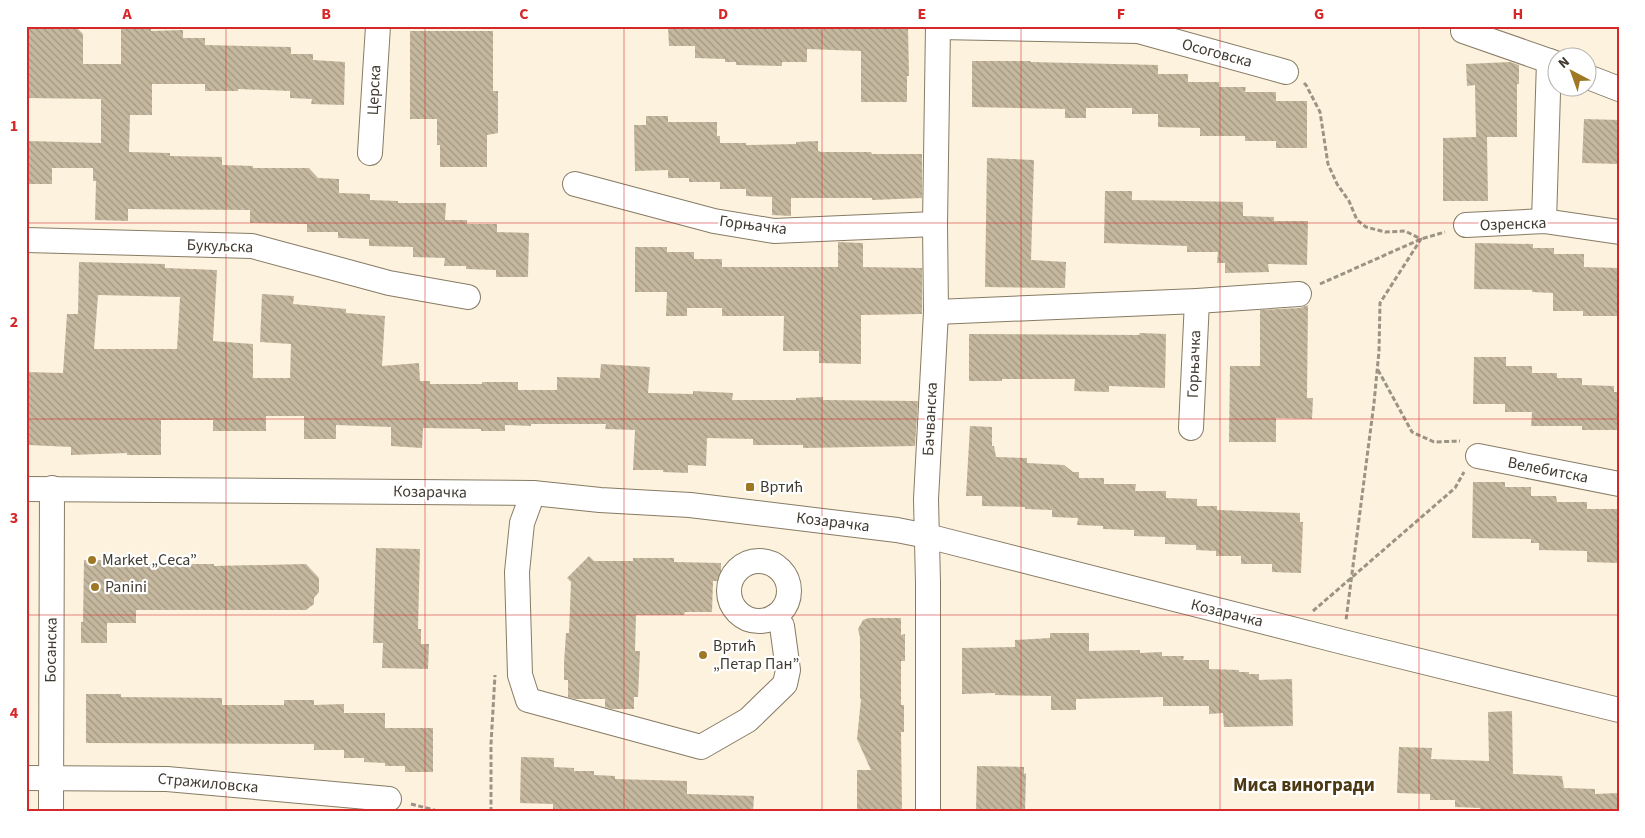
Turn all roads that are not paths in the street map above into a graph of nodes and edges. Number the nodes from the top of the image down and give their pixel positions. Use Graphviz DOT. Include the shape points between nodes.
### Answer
graph roads {
  1 [pos="378,26"];
  2 [pos="938,27"];
  3 [pos="1463,31"];
  4 [pos="1548,61"];
  5 [pos="1286,72"];
  6 [pos="1598,80"];
  7 [pos="1619,89"];
  8 [pos="1551,98"];
  9 [pos="370,153"];
  10 [pos="575,184"];
  11 [pos="1544,221"];
  12 [pos="935,224"];
  13 [pos="1466,226"];
  14 [pos="1619,232"];
  15 [pos="26,240"];
  16 [pos="1299,294"];
  17 [pos="468,297"];
  18 [pos="1197,301"];
  19 [pos="936,312"];
  20 [pos="1191,428"];
  21 [pos="1478,456"];
  22 [pos="1619,484"];
  23 [pos="52,488"];
  24 [pos="26,489"];
  25 [pos="533,493"];
  26 [pos="927,536"];
  27 [pos="774,617"];
  28 [pos="1619,710"];
  29 [pos="26,778"];
  30 [pos="50,778"];
  31 [pos="389,800"];
  32 [pos="51,812"];
  33 [pos="928,812"];
  1 -- 9 [label="street, Церска"];
  2 -- 5 [label="street, Осоговска" via="1138,31"];
  2 -- 12 [label="street, Бачванска"];
  3 -- 4 [label="street"];
  6 -- 7 [label="street"];
  8 -- 11 [label="street"];
  10 -- 12 [label="street, Горњачка" via="714,221 774,231"];
  11 -- 13 [label="street, Озренска"];
  11 -- 14 [label="street, Озренска"];
  12 -- 19 [label="street, Бачванска"];
  15 -- 17 [label="street, Букуљска" via="252,246 389,283"];
  16 -- 18 [label="street"];
  18 -- 19 [label="street"];
  18 -- 20 [label="street, Горњачка"];
  19 -- 26 [label="street, Бачванска"];
  21 -- 22 [label="street, Велебитска"];
  23 -- 24 [label="street, Козарачка"];
  23 -- 25 [label="street, Козарачка"];
  23 -- 30 [label="street, Босанска"];
  25 -- 26 [label="street, Козарачка" via="690,505"];
  25 -- 27 [label="street" via="522,523 517,572 520,675 528,700 701,747 748,720 785,684 788,670 782,626"];
  26 -- 28 [label="street, Козарачка"];
  26 -- 33 [label="street, Бачванска"];
  29 -- 30 [label="street, Стражиловска"];
  30 -- 31 [label="street, Стражиловска" via="167,779"];
  30 -- 32 [label="street, Босанска"];
}
